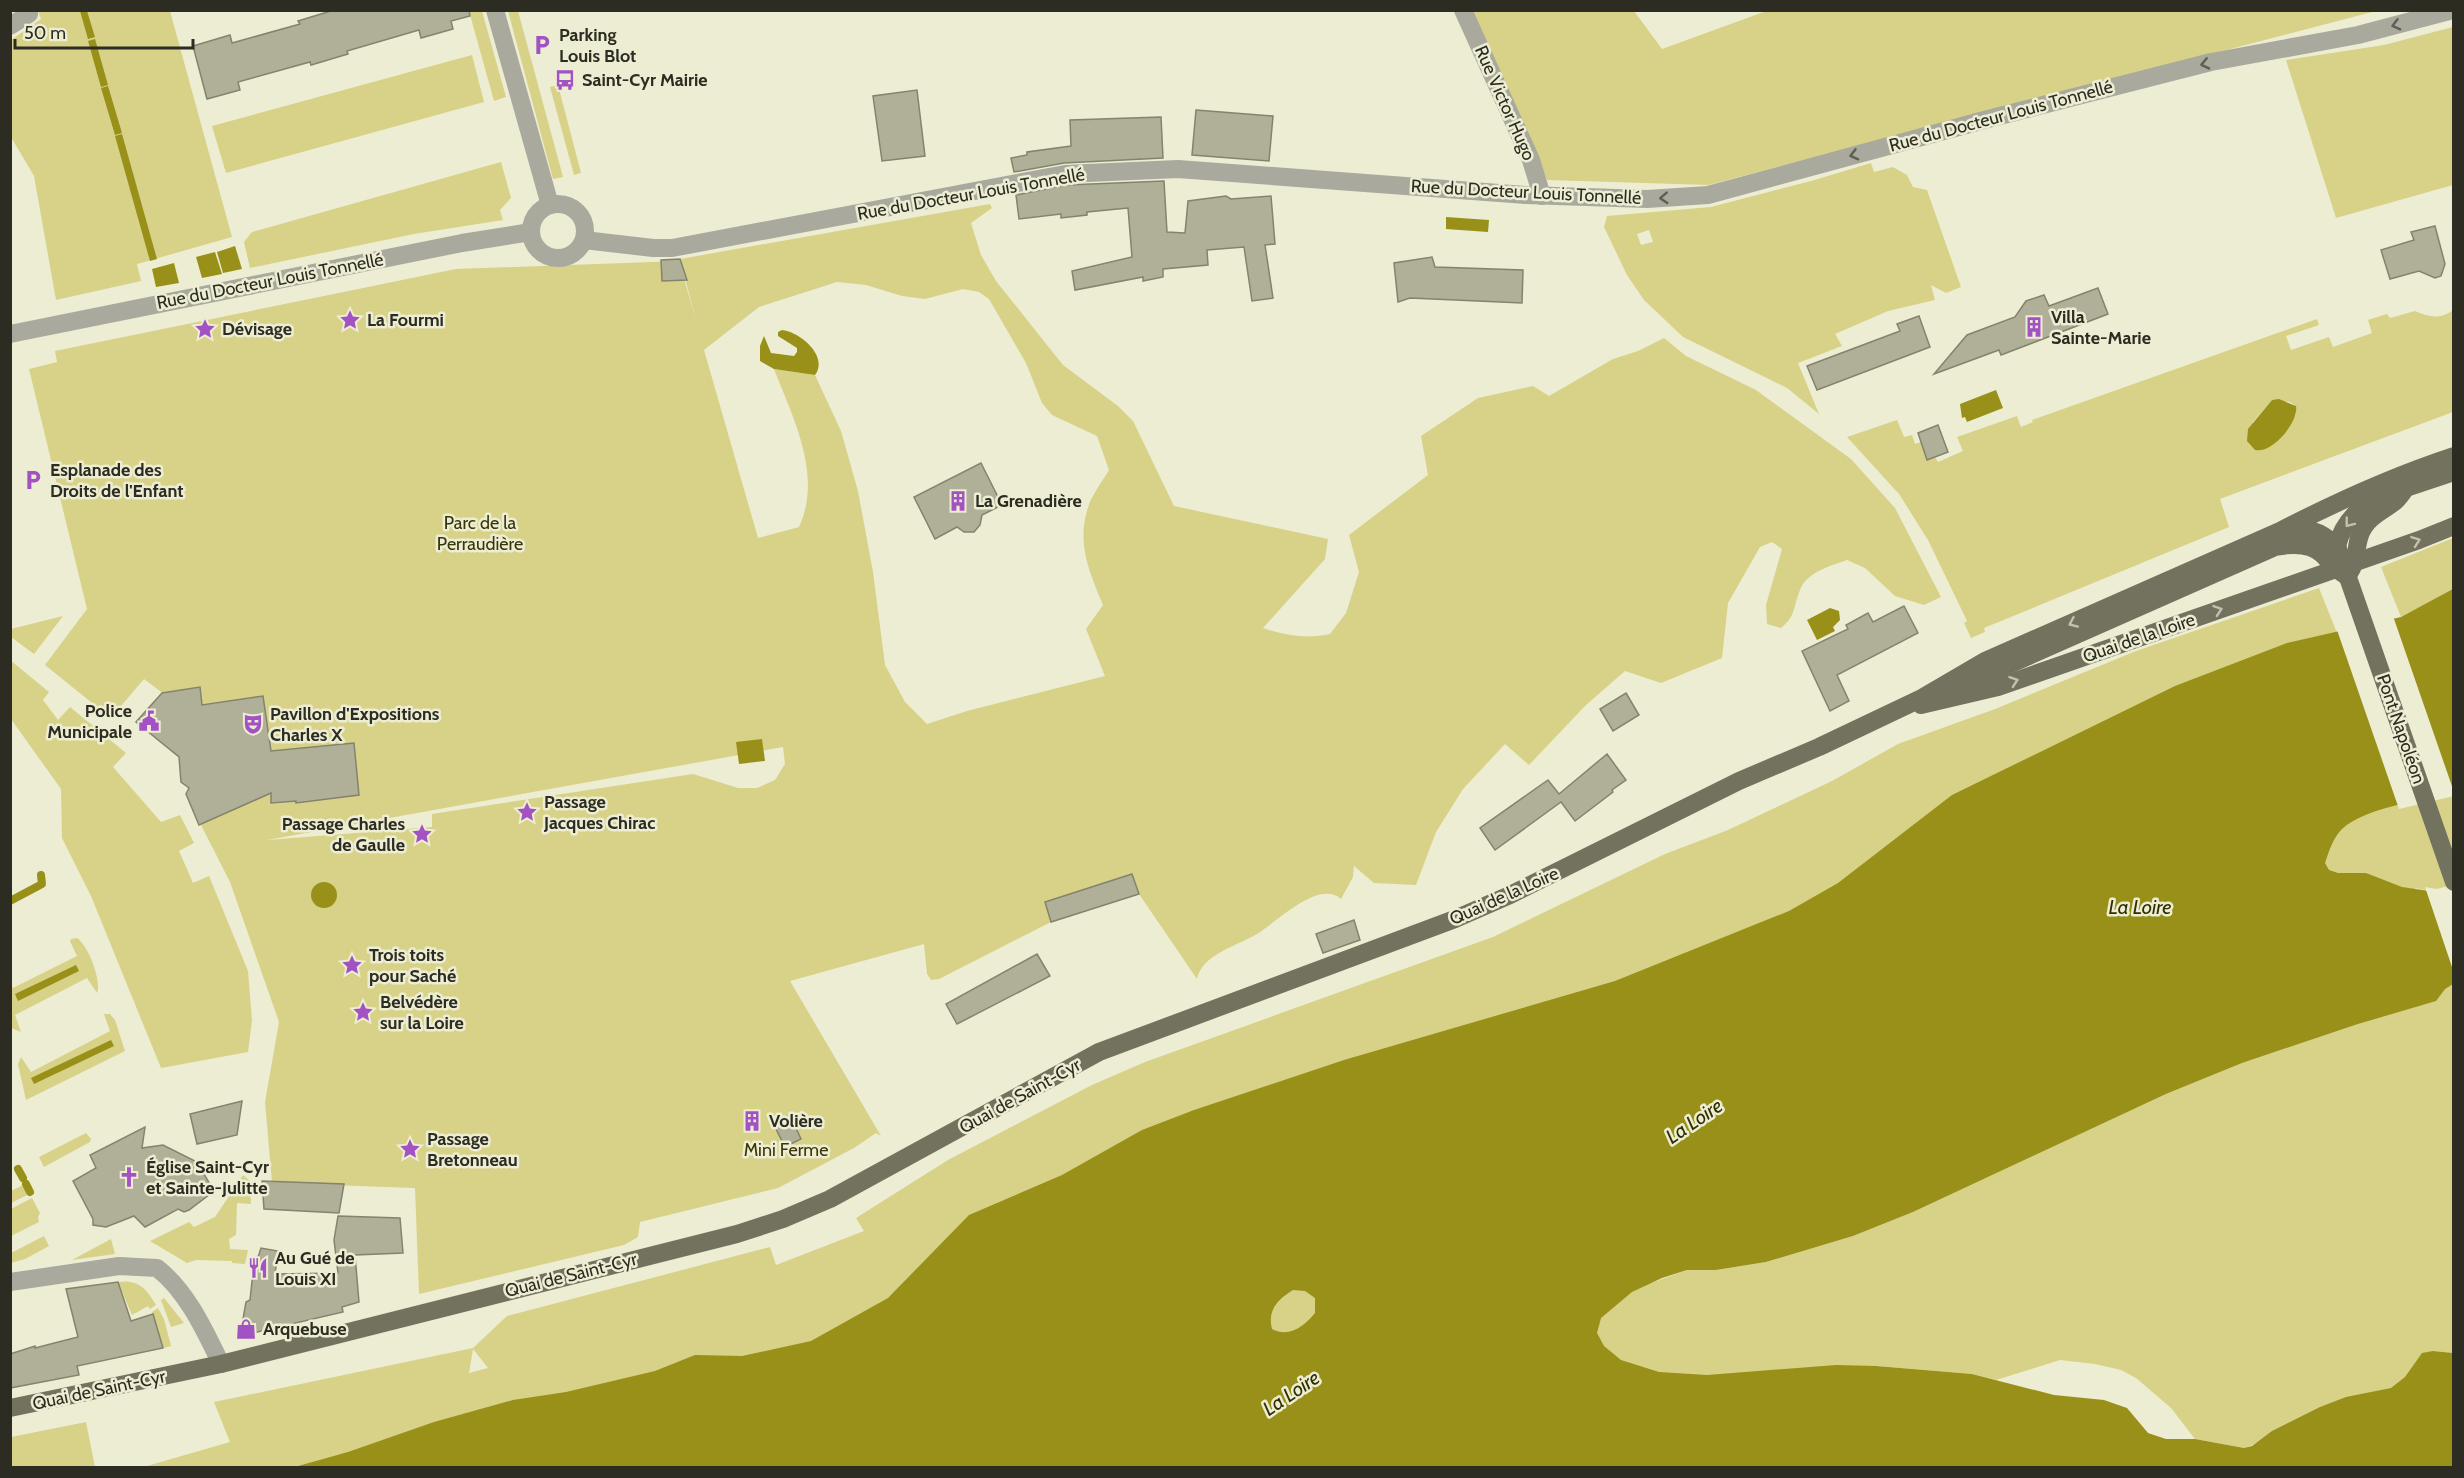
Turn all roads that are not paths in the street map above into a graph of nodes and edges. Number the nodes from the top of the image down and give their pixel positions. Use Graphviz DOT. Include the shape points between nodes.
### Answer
graph roads {
  1 [pos="495,10"];
  2 [pos="1463,10"];
  3 [pos="2453,10"];
  4 [pos="29,14"];
  5 [pos="10,26"];
  6 [pos="1542,196"];
  7 [pos="550,205"];
  8 [pos="531,232"];
  9 [pos="584,240"];
  10 [pos="10,334"];
  11 [pos="2454,456"];
  12 [pos="2454,472"];
  13 [pos="2406,488"];
  14 [pos="2454,526"];
  15 [pos="2280,531"];
  16 [pos="2337,546"];
  17 [pos="2348,576"];
  18 [pos="1897,710"];
  19 [pos="2454,882"];
  20 [pos="1099,1052"];
  21 [pos="10,1282"];
  22 [pos="221,1364"];
  23 [pos="10,1408"];
  1 -- 7 [label="street"];
  2 -- 6 [label="street, Rue Victor Hugo" via="1531,160"];
  3 -- 6 [label="street, Rue du Docteur Louis Tonnellé, one-way" via="2358,35 2200,65 1708,195 1647,199"];
  4 -- 5 [label="street"];
  6 -- 9 [label="street, Rue du Docteur Louis Tonnellé" via="1178,169 1065,174 672,248"];
  7 -- 8 [label="street" via="536,215"];
  7 -- 9 [label="street" via="559,203 577,211 586,228"];
  8 -- 9 [label="street" via="537,248 551,258 568,257"];
  8 -- 10 [label="street, Rue du Docteur Louis Tonnellé"];
  11 -- 15 [label="main road, Quai de la Loire" via="2327,507"];
  12 -- 13 [label="main road"];
  13 -- 16 [label="main road, one-way" via="2392,490 2363,506 2343,530"];
  13 -- 17 [label="main road" via="2395,502 2375,513 2360,534 2355,564"];
  18 -- 14 [label="main road, Quai de la Loire, one-way" via="1998,687"];
  15 -- 16 [label="main road" via="2316,531"];
  15 -- 18 [label="main road, Quai de la Loire, one-way" via="1985,661"];
  16 -- 17 [label="main road, Pont Napoléon"];
  17 -- 18 [label="main road" via="2312,549 2289,544 2275,547 1992,674"];
  17 -- 19 [label="main road, Pont Napoléon"];
  18 -- 20 [label="main road, Quai de la Loire" via="1739,781 1455,919"];
  20 -- 22 [label="main road, Quai de Saint-Cyr" via="830,1199 783,1219 737,1234"];
  21 -- 22 [label="street" via="119,1266 157,1268 177,1288 202,1325"];
  22 -- 23 [label="main road, Quai de Saint-Cyr"];
}
